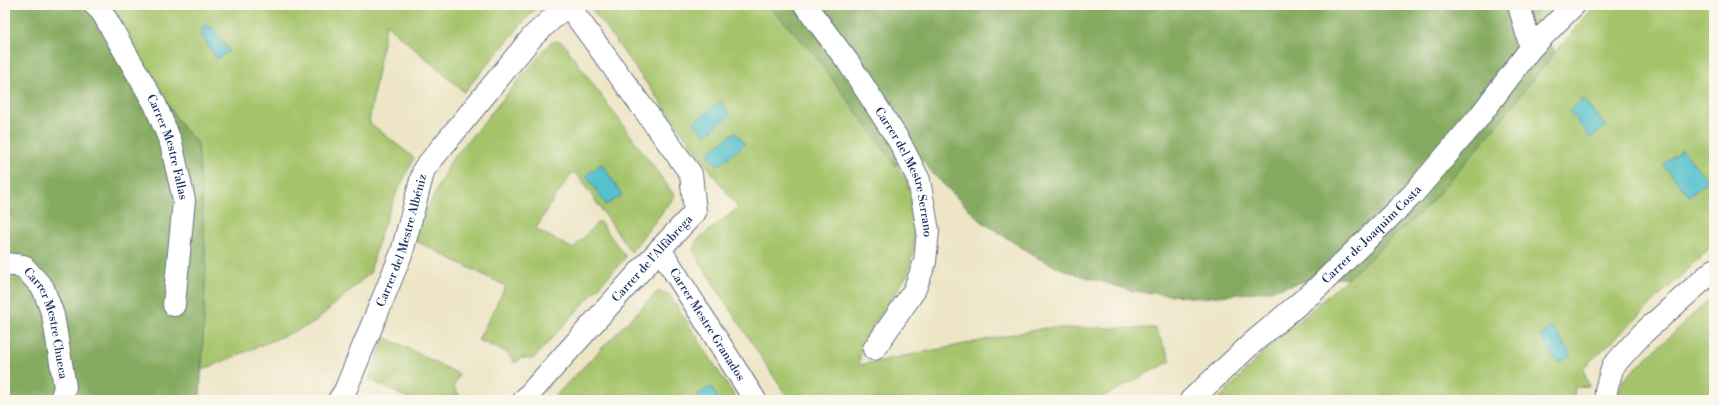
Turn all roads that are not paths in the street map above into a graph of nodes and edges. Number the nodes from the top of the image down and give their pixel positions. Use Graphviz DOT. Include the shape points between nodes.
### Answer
graph roads {
  1 [pos="95,5"];
  2 [pos="568,5"];
  3 [pos="805,5"];
  4 [pos="1519,5"];
  5 [pos="1574,5"];
  6 [pos="1531,48"];
  7 [pos="660,249"];
  8 [pos="5,264"];
  9 [pos="1714,270"];
  10 [pos="174,305"];
  11 [pos="874,349"];
  12 [pos="61,400"];
  13 [pos="338,400"];
  14 [pos="524,400"];
  15 [pos="755,400"];
  16 [pos="1190,400"];
  17 [pos="1606,400"];
  1 -- 10 [label="street, Carrer Mestre Fallas" via="102,12 155,104 171,143 184,200"];
  2 -- 7 [label="street, Carrer de l'Alfàbrega" via="691,174 695,212"];
  2 -- 13 [label="street, Carrer del Mestre Albéniz" via="533,36 424,169 402,252 345,391"];
  3 -- 11 [label="street, Carrer del Mestre Serrano" via="852,68 899,141 919,180 928,231 925,262 914,291"];
  4 -- 6 [label="street"];
  5 -- 6 [label="street, Carrer de Joaquim Costa"];
  6 -- 16 [label="street, Carrer de Joaquim Costa" via="1479,117 1413,194 1314,291"];
  7 -- 14 [label="street, Carrer de l'Alfàbrega"];
  7 -- 15 [label="street, Carrer Mestre Granados"];
  8 -- 12 [label="street, Carrer Mestre Chueca" via="23,266 43,288 53,315 65,387"];
  9 -- 17 [label="street" via="1643,333 1613,366 1606,390"];
}
